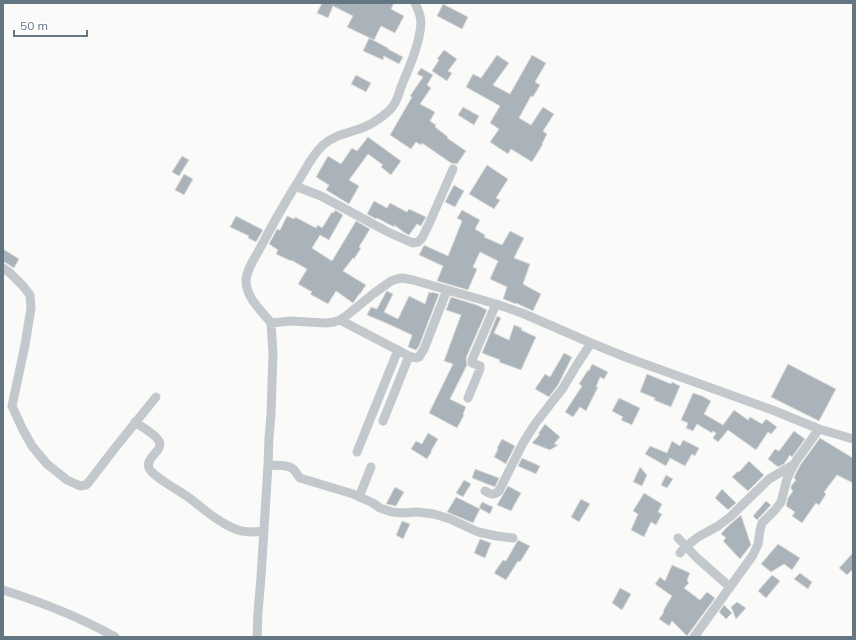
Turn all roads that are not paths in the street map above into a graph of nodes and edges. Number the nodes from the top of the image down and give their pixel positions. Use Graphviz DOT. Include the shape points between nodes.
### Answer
graph roads {
  1 [pos="415,3"];
  2 [pos="453,169"];
  3 [pos="295,186"];
  4 [pos="3,268"];
  5 [pos="447,290"];
  6 [pos="496,304"];
  7 [pos="340,320"];
  8 [pos="271,323"];
  9 [pos="591,343"];
  10 [pos="398,350"];
  11 [pos="409,356"];
  12 [pos="156,397"];
  13 [pos="468,398"];
  14 [pos="383,421"];
  15 [pos="135,422"];
  16 [pos="819,429"];
  17 [pos="853,439"];
  18 [pos="357,452"];
  19 [pos="794,464"];
  20 [pos="268,465"];
  21 [pos="371,467"];
  22 [pos="484,491"];
  23 [pos="359,497"];
  24 [pos="264,532"];
  25 [pos="513,538"];
  26 [pos="678,538"];
  27 [pos="683,550"];
  28 [pos="730,587"];
  29 [pos="3,590"];
  30 [pos="115,637"];
  31 [pos="258,637"];
  32 [pos="694,637"];
  1 -- 3 [label="street" via="421,22 420,32 413,58 394,105 369,126 341,135 320,147"];
  2 -- 3 [label="street" via="422,238 413,243 321,196"];
  3 -- 8 [label="street" via="246,276 247,291 251,299"];
  4 -- 15 [label="street" via="30,295 31,308 26,345 12,406 32,446 46,464 67,480 80,486 86,485"];
  5 -- 6 [label="street"];
  5 -- 7 [label="street" via="413,280 397,279"];
  5 -- 11 [label="street" via="422,354 416,358"];
  6 -- 9 [label="street"];
  6 -- 13 [label="street" via="472,360 480,369"];
  7 -- 8 [label="street" via="326,323"];
  7 -- 10 [label="street"];
  8 -- 20 [label="street" via="273,352"];
  9 -- 16 [label="street"];
  9 -- 22 [label="street" via="563,388 543,412 518,450 499,491 496,494"];
  10 -- 11 [label="street"];
  10 -- 18 [label="street"];
  11 -- 14 [label="street"];
  12 -- 15 [label="street"];
  15 -- 24 [label="street" via="160,442 149,462 154,474 218,520 242,531"];
  16 -- 17 [label="street"];
  16 -- 19 [label="street"];
  19 -- 27 [label="street" via="769,479 730,517 698,537"];
  19 -- 28 [label="street" via="781,502 761,526 755,552"];
  20 -- 23 [label="street" via="288,467 300,478"];
  20 -- 24 [label="street"];
  21 -- 23 [label="street"];
  23 -- 25 [label="street" via="392,512 434,514 478,532"];
  24 -- 31 [label="street"];
  26 -- 27 [label="street"];
  27 -- 28 [label="street" via="697,558"];
  28 -- 32 [label="street"];
  29 -- 30 [label="street" via="74,617"];
}
